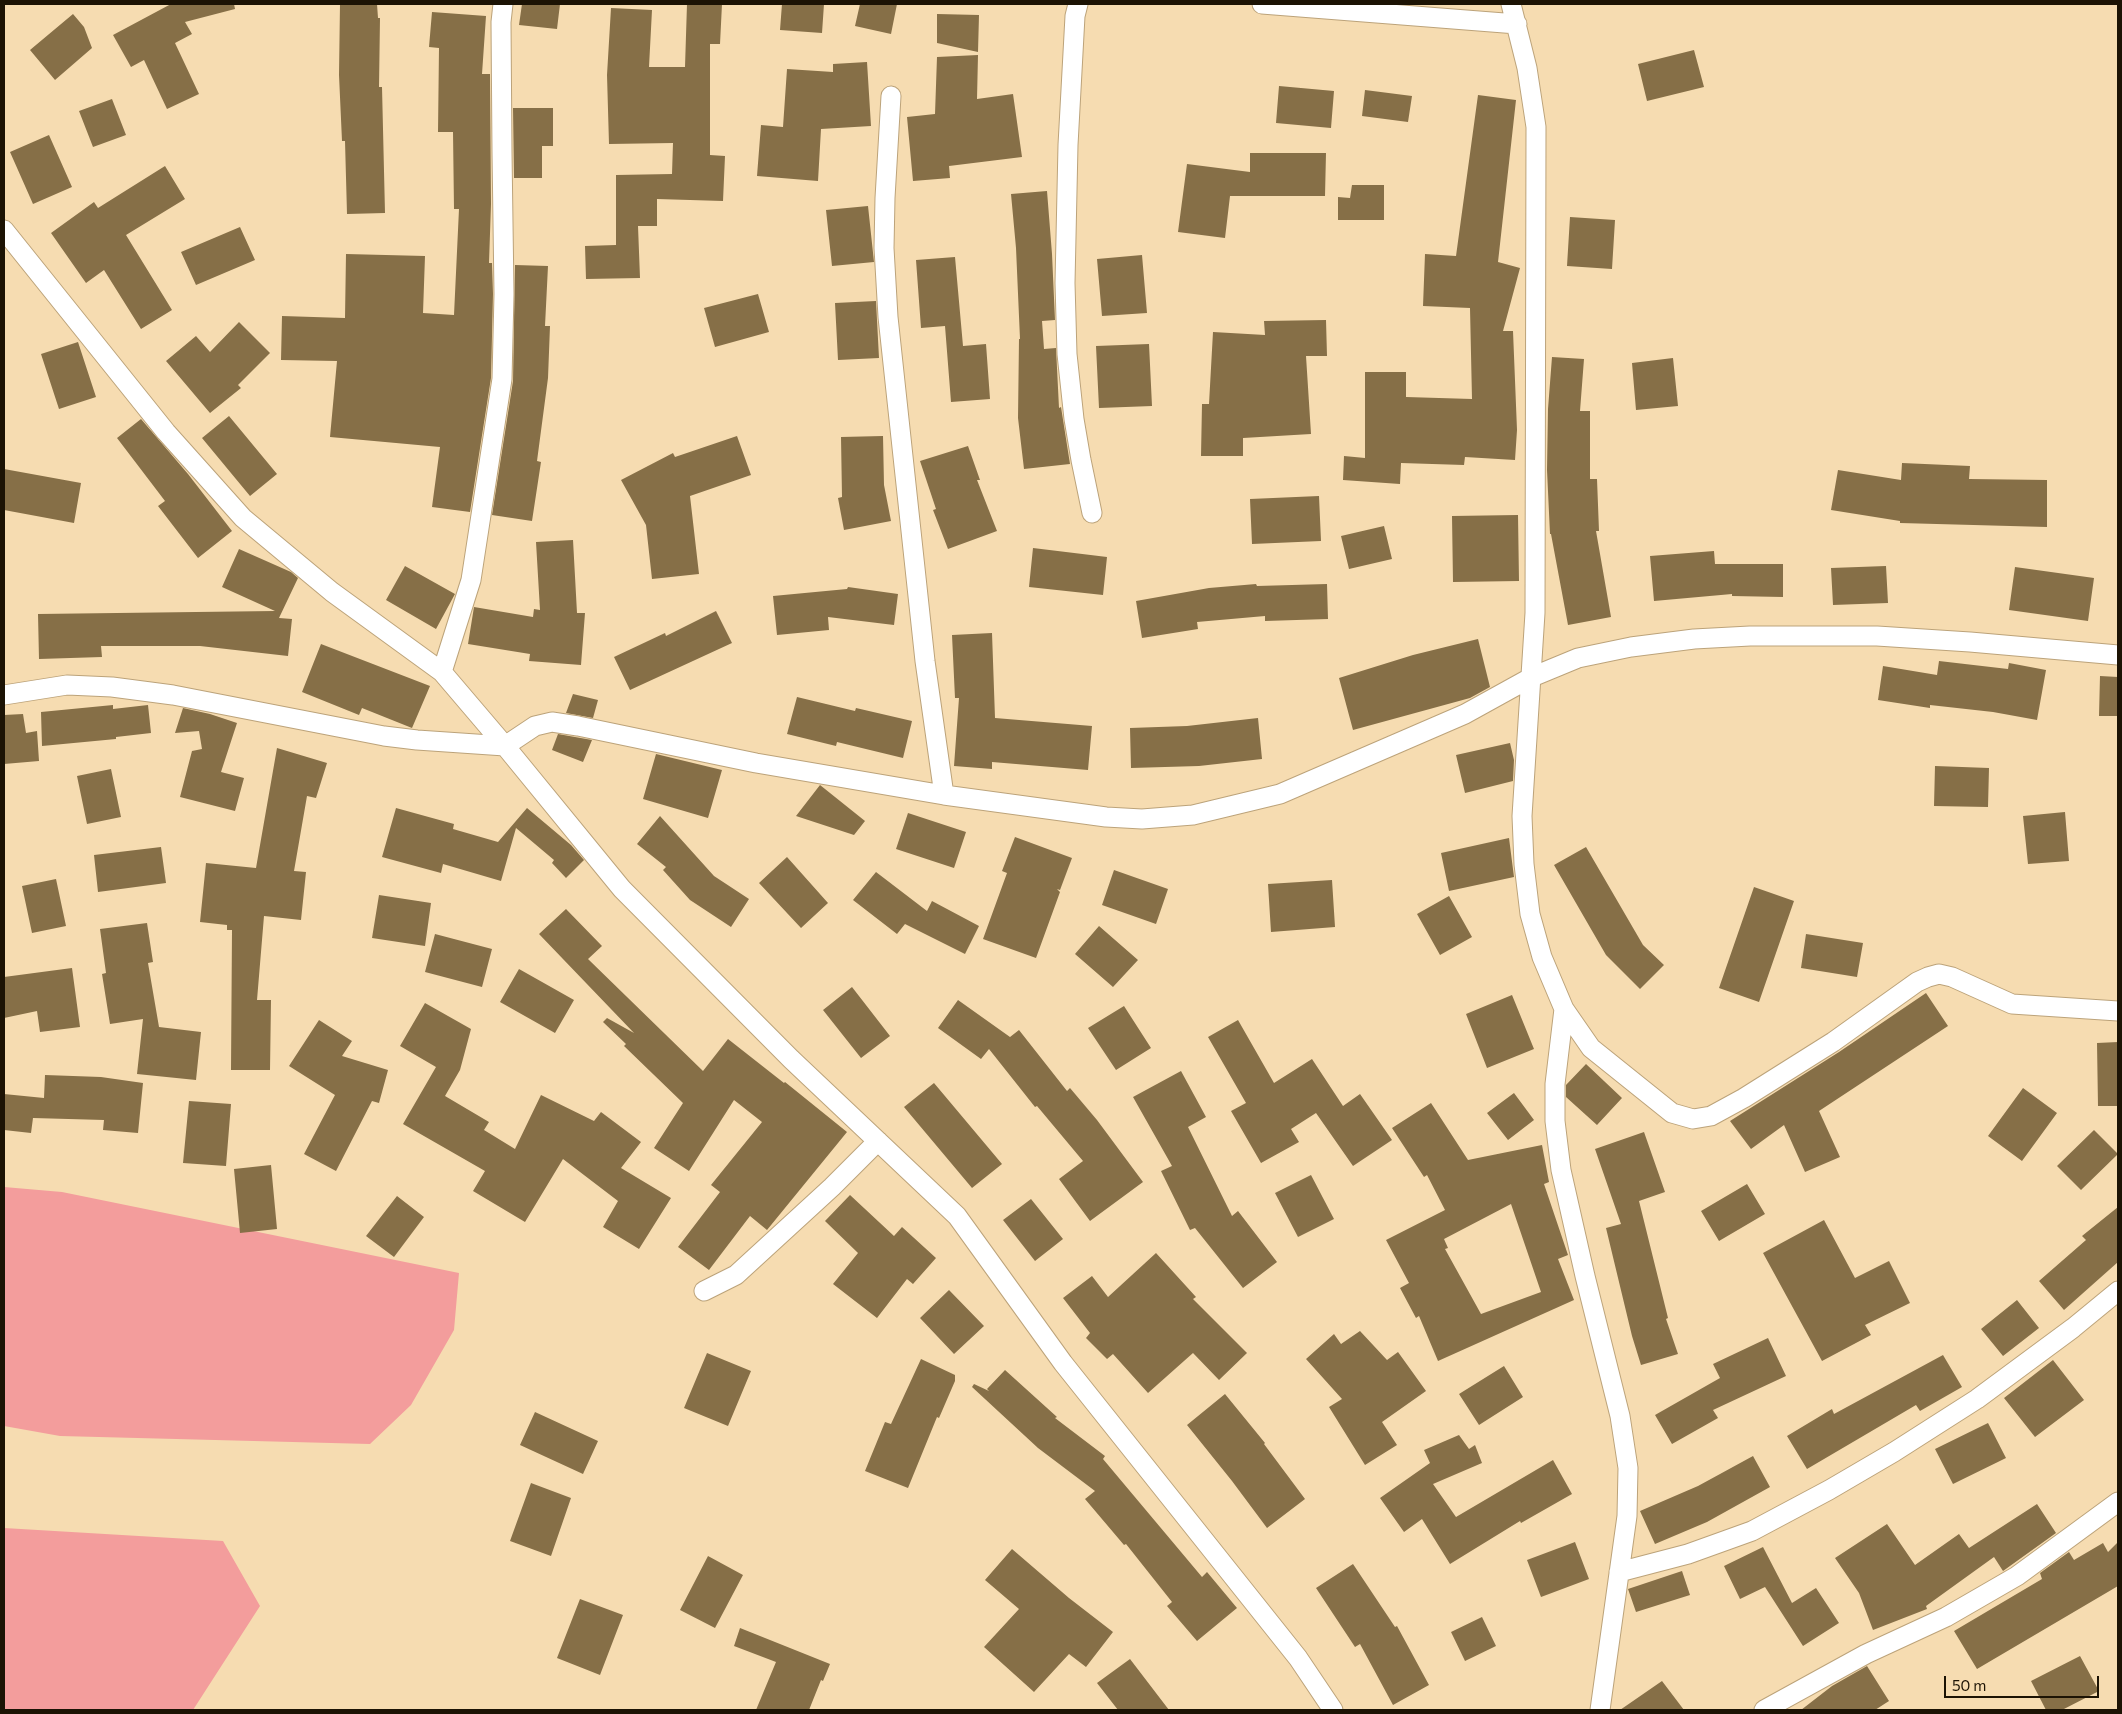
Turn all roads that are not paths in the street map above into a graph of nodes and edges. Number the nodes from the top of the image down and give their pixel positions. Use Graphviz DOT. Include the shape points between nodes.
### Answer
graph roads {
  1 [pos="503,4"];
  2 [pos="1078,4"];
  3 [pos="1262,4"];
  4 [pos="1511,4"];
  5 [pos="1517,24"];
  6 [pos="891,96"];
  7 [pos="4,230"];
  8 [pos="1092,513"];
  9 [pos="2118,655"];
  10 [pos="442,672"];
  11 [pos="1532,678"];
  12 [pos="4,695"];
  13 [pos="506,746"];
  14 [pos="944,795"];
  15 [pos="1564,1009"];
  16 [pos="2118,1011"];
  17 [pos="878,1140"];
  18 [pos="2118,1290"];
  19 [pos="704,1291"];
  20 [pos="2118,1502"];
  21 [pos="1619,1572"];
  22 [pos="1333,1710"];
  23 [pos="1600,1710"];
  24 [pos="1764,1710"];
  1 -- 10 [label="street" via="502,379 470,580"];
  2 -- 8 [label="street" via="1068,145 1065,292 1074,419"];
  3 -- 5 [label="street"];
  4 -- 5 [label="street"];
  5 -- 11 [label="street" via="1536,127 1535,614"];
  6 -- 14 [label="street" via="884,215 888,317 925,661"];
  7 -- 10 [label="street" via="166,432 243,518 332,592"];
  9 -- 11 [label="street" via="1877,636 1750,636 1631,647 1578,658"];
  10 -- 13 [label="street"];
  11 -- 14 [label="street" via="1464,714 1289,790 1193,815 1142,819 1106,817"];
  11 -- 15 [label="street" via="1522,816 1524,864 1530,914 1539,948"];
  12 -- 13 [label="street" via="67,685 112,687 173,695 384,736"];
  13 -- 14 [label="street" via="535,726 552,722 756,763"];
  13 -- 17 [label="street" via="622,889 791,1060"];
  15 -- 16 [label="street" via="1592,1048 1672,1113 1692,1120 1711,1116 1744,1098 1834,1042 1917,982 1934,975 1952,977 2012,1004"];
  15 -- 21 [label="street" via="1555,1084 1555,1121 1561,1170 1620,1416 1628,1468 1627,1516"];
  17 -- 19 [label="street" via="736,1275"];
  17 -- 22 [label="street" via="957,1216 1063,1363 1298,1658"];
  18 -- 21 [label="street" via="2073,1328 1977,1399 1829,1490 1752,1531 1688,1554"];
  20 -- 24 [label="street" via="2009,1581 1946,1618 1866,1654"];
  21 -- 23 [label="street"];
}
